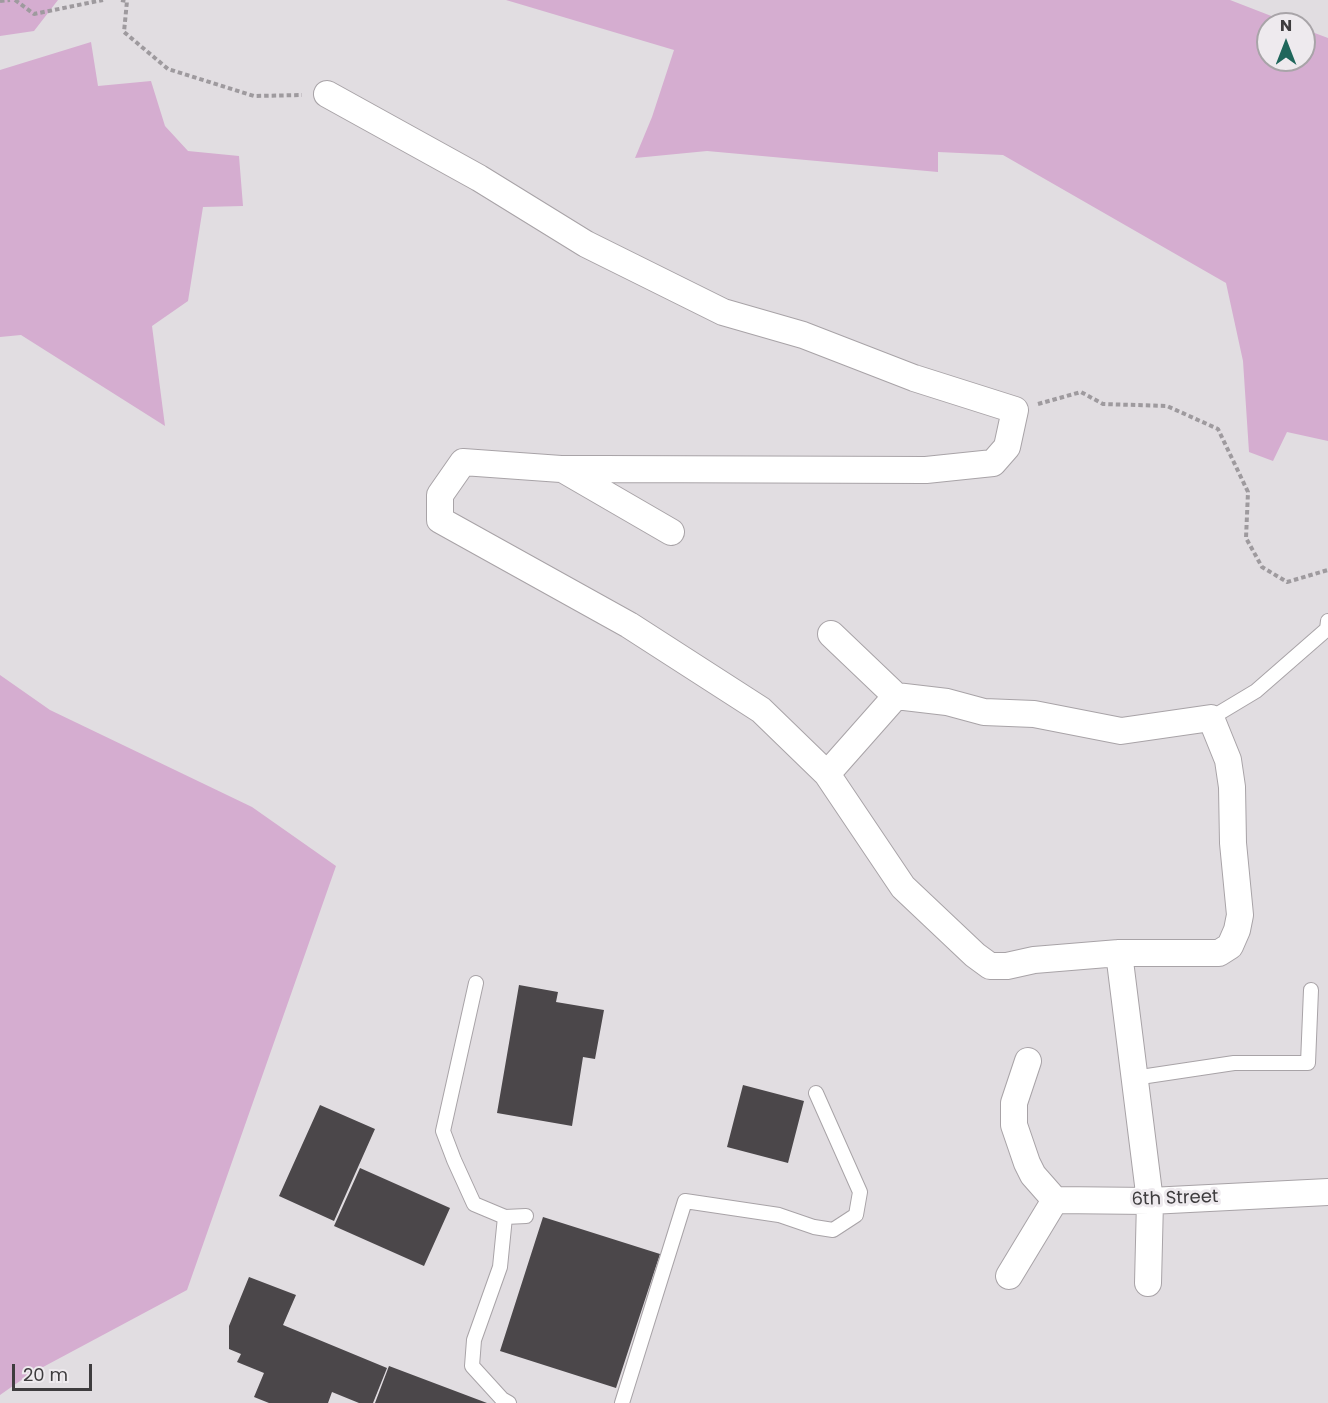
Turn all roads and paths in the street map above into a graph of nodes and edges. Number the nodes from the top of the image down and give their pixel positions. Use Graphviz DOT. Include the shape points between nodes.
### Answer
graph roads {
  1 [pos="13,0"];
  2 [pos="103,0"];
  3 [pos="121,0"];
  4 [pos="0,1"];
  5 [pos="327,94"];
  6 [pos="1015,410"];
  7 [pos="561,468"];
  8 [pos="671,532"];
  9 [pos="1328,570"];
  10 [pos="1328,621"];
  11 [pos="831,634"];
  12 [pos="896,696"];
  13 [pos="1211,718"];
  14 [pos="827,774"];
  15 [pos="1119,952"];
  16 [pos="476,983"];
  17 [pos="1311,990"];
  18 [pos="1028,1061"];
  19 [pos="1134,1078"];
  20 [pos="816,1093"];
  21 [pos="1328,1192"];
  22 [pos="1055,1200"];
  23 [pos="1150,1201"];
  24 [pos="526,1216"];
  25 [pos="505,1217"];
  26 [pos="1009,1276"];
  27 [pos="1148,1283"];
  28 [pos="509,1403"];
  29 [pos="622,1403"];
  1 -- 2 [label="path" via="34,14"];
  1 -- 4 [label="path"];
  3 -- 5 [label="path" via="127,1 124,32 168,69 254,96"];
  5 -- 6 [label="street" via="479,178 586,244 723,312 802,335 914,378"];
  6 -- 7 [label="street" via="1007,447 993,463 926,470"];
  6 -- 9 [label="path" via="1081,392 1103,404 1167,406 1218,429 1248,492 1246,538 1262,567 1287,582"];
  7 -- 8 [label="street"];
  7 -- 14 [label="street" via="463,462 440,495 440,520 629,625 761,710"];
  10 -- 13 [label="lane" via="1327,629 1256,691"];
  11 -- 12 [label="street"];
  12 -- 13 [label="street" via="947,702 984,712 1034,714 1121,731"];
  12 -- 14 [label="street"];
  13 -- 15 [label="street" via="1228,760 1232,787 1240,915 1237,930 1230,946 1219,953"];
  14 -- 15 [label="street" via="903,887 990,966"];
  15 -- 19 [label="street"];
  16 -- 25 [label="lane" via="443,1131 474,1204"];
  17 -- 19 [label="lane" via="1308,1063 1234,1063"];
  18 -- 22 [label="street" via="1014,1103 1014,1125 1033,1175"];
  19 -- 23 [label="street"];
  20 -- 29 [label="lane" via="860,1192 856,1215 833,1230 779,1215 685,1201"];
  21 -- 23 [label="street, 6th Street"];
  22 -- 23 [label="street, 6th Street"];
  22 -- 26 [label="street"];
  23 -- 27 [label="street"];
  24 -- 25 [label="lane"];
  25 -- 28 [label="lane" via="500,1267 474,1340 472,1366"];
}
